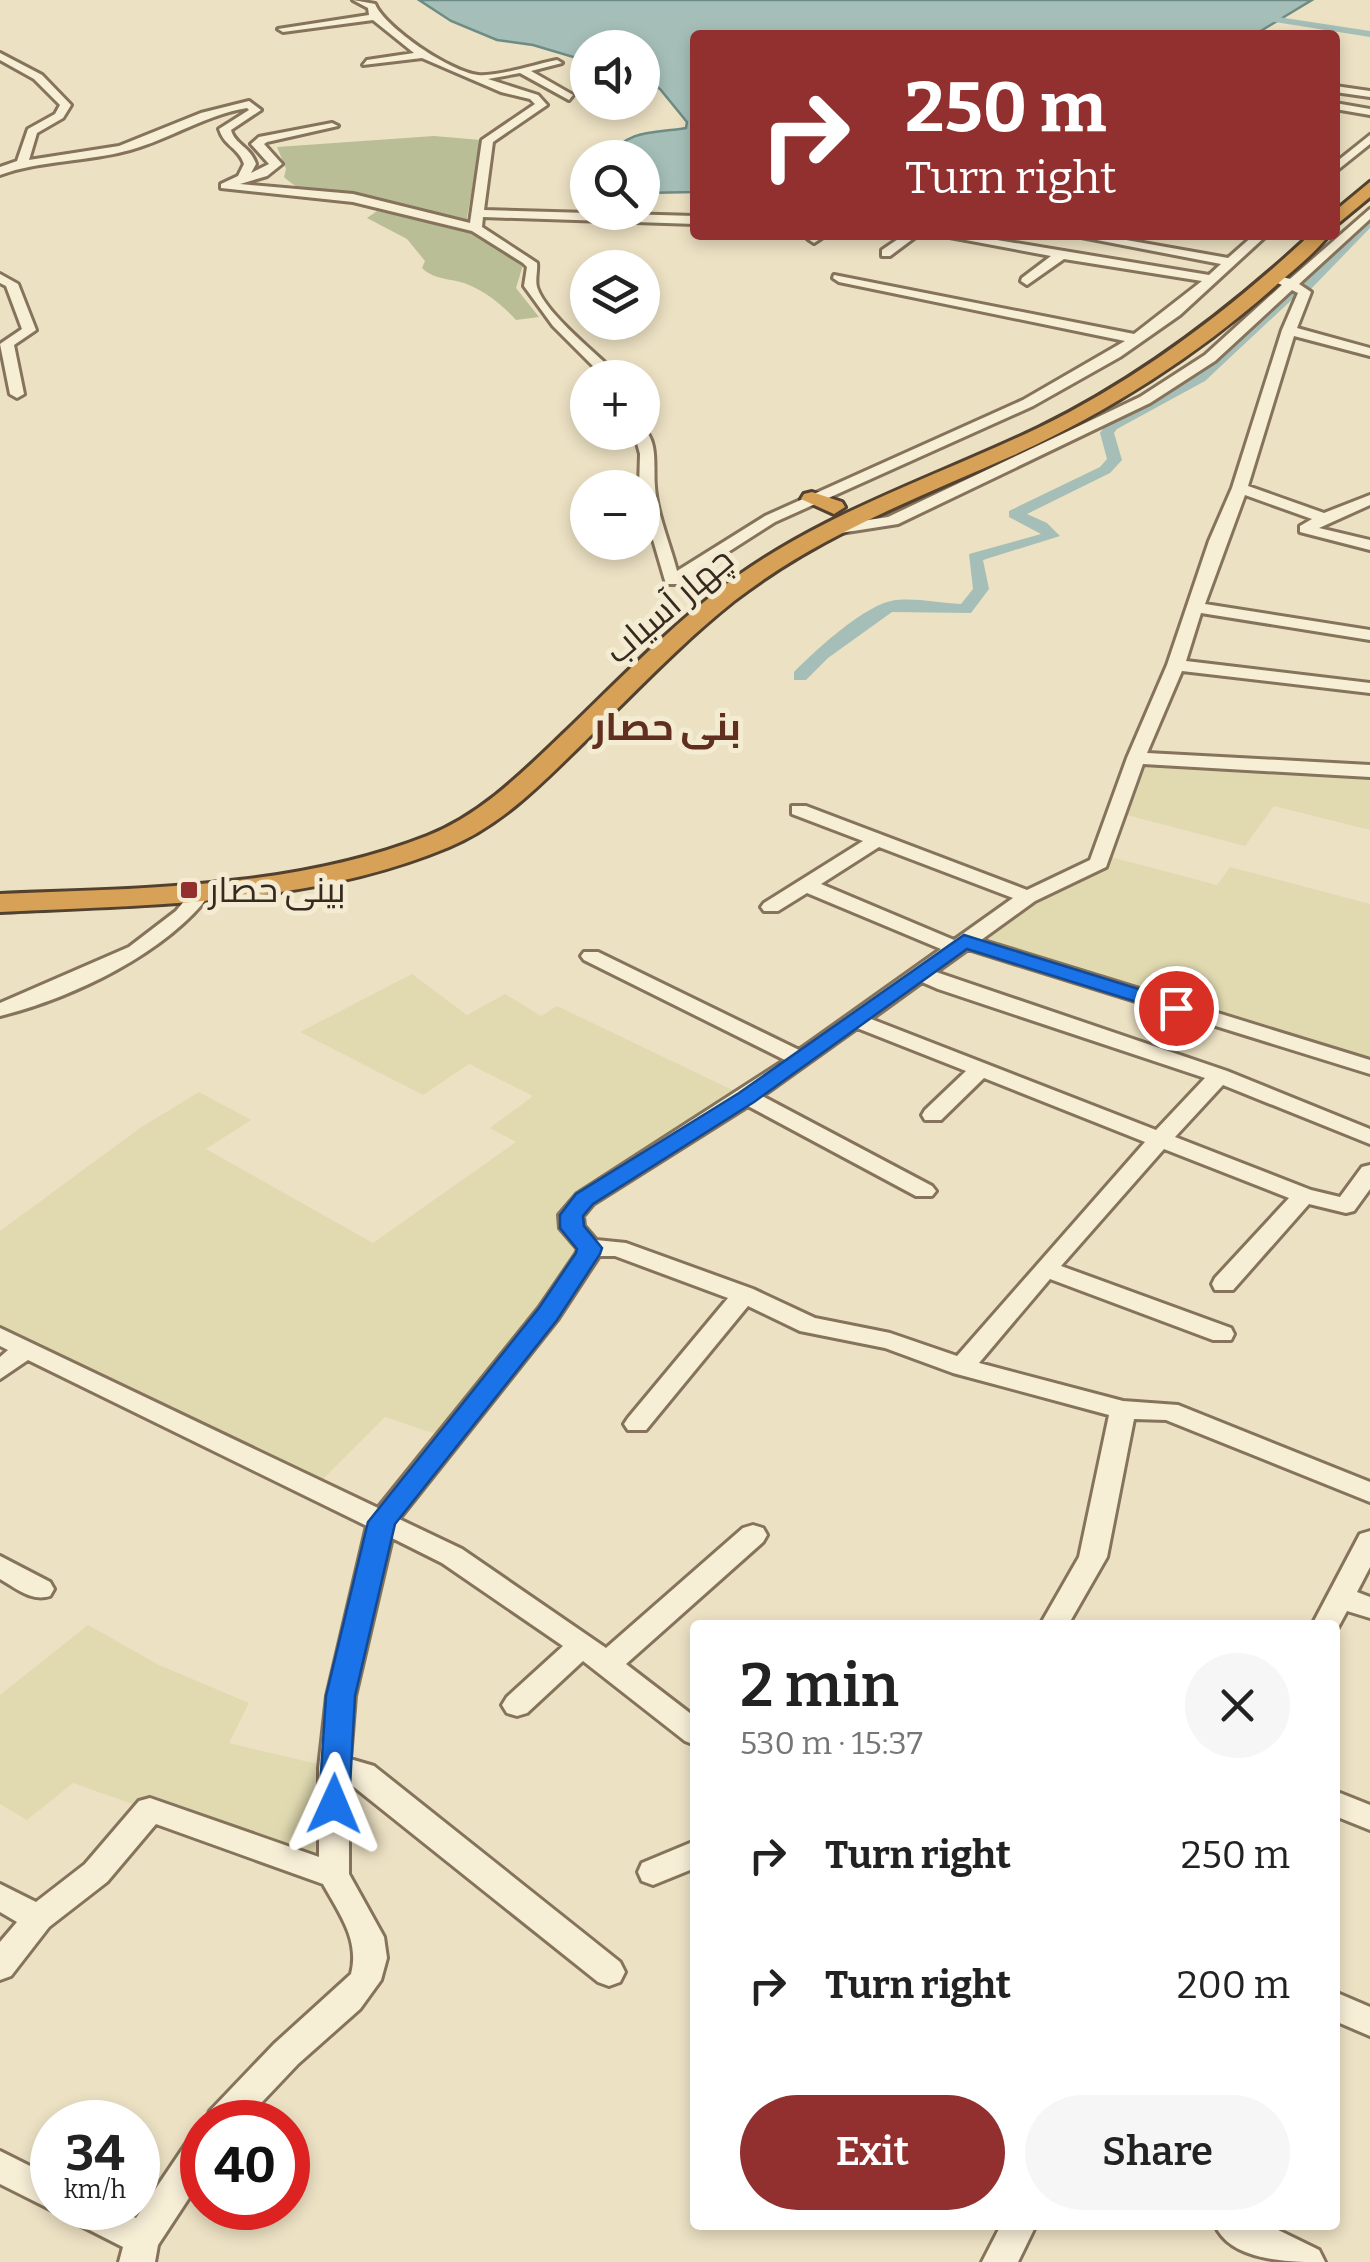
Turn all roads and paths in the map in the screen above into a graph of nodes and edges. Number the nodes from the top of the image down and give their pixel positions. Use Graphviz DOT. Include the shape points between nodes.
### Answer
graph roads {
  1 [pos="358,0"];
  2 [pos="375,17"];
  3 [pos="283,29"];
  4 [pos="423,55"];
  5 [pos="0,56"];
  6 [pos="366,63"];
  7 [pos="557,63"];
  8 [pos="522,70"];
  9 [pos="482,78"];
  10 [pos="1340,90"];
  11 [pos="1370,94"];
  12 [pos="569,97"];
  13 [pos="1340,107"];
  14 [pos="1370,112"];
  15 [pos="332,126"];
  16 [pos="1370,138"];
  17 [pos="1370,162"];
  18 [pos="22,164"];
  19 [pos="0,172"];
  20 [pos="1341,176"];
  21 [pos="243,178"];
  22 [pos="1370,187"];
  23 [pos="1364,208"];
  24 [pos="1340,219"];
  25 [pos="476,220"];
  26 [pos="690,220"];
  27 [pos="1340,230"];
  28 [pos="905,240"];
  29 [pos="974,240"];
  30 [pos="1106,240"];
  31 [pos="1255,240"];
  32 [pos="1285,240"];
  33 [pos="1316,240"];
  34 [pos="1329,240"];
  35 [pos="886,254"];
  36 [pos="1061,255"];
  37 [pos="1231,262"];
  38 [pos="0,278"];
  39 [pos="839,278"];
  40 [pos="1211,279"];
  41 [pos="1027,281"];
  42 [pos="1284,282"];
  43 [pos="1289,330"];
  44 [pos="1138,338"];
  45 [pos="1370,352"];
  46 [pos="591,360"];
  47 [pos="17,394"];
  48 [pos="646,450"];
  49 [pos="1240,488"];
  50 [pos="1370,500"];
  51 [pos="826,512"];
  52 [pos="1324,518"];
  53 [pos="1370,545"];
  54 [pos="1194,608"];
  55 [pos="1370,635"];
  56 [pos="1176,665"];
  57 [pos="1370,688"];
  58 [pos="1136,758"];
  59 [pos="1370,771"];
  60 [pos="799,810"];
  61 [pos="879,839"];
  62 [pos="806,885"];
  63 [pos="200,892"];
  64 [pos="1028,897"];
  65 [pos="0,903"];
  66 [pos="771,907"];
  67 [pos="959,944"];
  68 [pos="591,956"];
  69 [pos="921,973"];
  70 [pos="0,1010"];
  71 [pos="855,1020"];
  72 [pos="801,1060"];
  73 [pos="1370,1068"];
  74 [pos="981,1069"];
  75 [pos="1219,1076"];
  76 [pos="746,1097"];
  77 [pos="933,1115"];
  78 [pos="1370,1137"];
  79 [pos="1163,1139"];
  80 [pos="1370,1172"];
  81 [pos="924,1191"];
  82 [pos="1304,1196"];
  83 [pos="590,1248"];
  84 [pos="1046,1269"];
  85 [pos="1224,1284"];
  86 [pos="744,1296"];
  87 [pos="1222,1334"];
  88 [pos="0,1336"];
  89 [pos="27,1348"];
  90 [pos="962,1367"];
  91 [pos="0,1370"];
  92 [pos="1123,1410"];
  93 [pos="637,1424"];
  94 [pos="1370,1494"];
  95 [pos="382,1522"];
  96 [pos="753,1535"];
  97 [pos="1370,1542"];
  98 [pos="0,1566"];
  99 [pos="40,1589"];
  100 [pos="1340,1596"];
  101 [pos="1370,1608"];
  102 [pos="1057,1620"];
  103 [pos="1328,1620"];
  104 [pos="582,1645"];
  105 [pos="606,1665"];
  106 [pos="517,1705"];
  107 [pos="690,1729"];
  108 [pos="334,1768"];
  109 [pos="1340,1805"];
  110 [pos="1370,1818"];
  111 [pos="690,1856"];
  112 [pos="653,1872"];
  113 [pos="334,1874"];
  114 [pos="0,1897"];
  115 [pos="38,1918"];
  116 [pos="0,1966"];
  117 [pos="609,1972"];
  118 [pos="1340,2008"];
  119 [pos="1370,2022"];
  120 [pos="243,2100"];
  121 [pos="1,2170"];
  122 [pos="30,2184"];
  123 [pos="180,2185"];
  124 [pos="111,2230"];
  125 [pos="1016,2230"];
  126 [pos="1242,2230"];
  127 [pos="140,2250"];
  128 [pos="1000,2262"];
  129 [pos="1307,2262"];
  1 -- 2 [label="street" via="372,6"];
  2 -- 3 [label="street"];
  2 -- 4 [label="street"];
  4 -- 6 [label="street"];
  4 -- 9 [label="street"];
  5 -- 18 [label="street" via="38,77 66,105 32,131"];
  7 -- 8 [label="street"];
  8 -- 9 [label="street"];
  8 -- 12 [label="street"];
  9 -- 25 [label="street" via="542,104 488,140"];
  10 -- 11 [label="street"];
  13 -- 14 [label="street"];
  15 -- 21 [label="street" via="263,140 257,144 276,164"];
  16 -- 20 [label="street"];
  17 -- 20 [label="highway"];
  18 -- 19 [label="street"];
  18 -- 21 [label="street" via="101,154 193,117 249,104 256,110 225,129 246,151 250,164"];
  21 -- 25 [label="street" via="225,186 353,198"];
  22 -- 23 [label="highway"];
  23 -- 24 [label="highway"];
  23 -- 27 [label="street"];
  25 -- 26 [label="street"];
  25 -- 46 [label="street" via="533,266 530,286"];
  28 -- 35 [label="street"];
  29 -- 36 [label="street"];
  30 -- 37 [label="street"];
  31 -- 37 [label="street"];
  32 -- 51 [label="highway, چهار آسیاب" via="1198,319 1110,378"];
  33 -- 42 [label="highway, چهار آسیاب"];
  34 -- 42 [label="street"];
  36 -- 40 [label="street"];
  36 -- 41 [label="street"];
  37 -- 40 [label="street"];
  38 -- 47 [label="street" via="12,284 29,330 7,344"];
  39 -- 44 [label="street"];
  40 -- 44 [label="street"];
  42 -- 43 [label="street" via="1305,292"];
  42 -- 51 [label="highway, چهار آسیاب" via="1138,382 1050,430"];
  43 -- 45 [label="street"];
  43 -- 49 [label="street"];
  44 -- 51 [label="street"];
  48 -- 51 [label="street" via="647,490 672,581 755,528"];
  49 -- 52 [label="street"];
  49 -- 54 [label="street"];
  50 -- 52 [label="street"];
  51 -- 63 [label="highway, چهار آسیاب" via="479,820 365,868"];
  52 -- 53 [label="street" via="1306,529"];
  54 -- 55 [label="street"];
  54 -- 56 [label="street"];
  56 -- 57 [label="street"];
  56 -- 58 [label="street"];
  58 -- 59 [label="street"];
  58 -- 64 [label="street" via="1099,863"];
  60 -- 61 [label="street"];
  61 -- 62 [label="street"];
  61 -- 64 [label="street"];
  62 -- 66 [label="street"];
  62 -- 67 [label="street"];
  63 -- 65 [label="highway, چهار آسیاب"];
  63 -- 70 [label="street" via="170,930"];
  64 -- 67 [label="street"];
  67 -- 69 [label="street"];
  67 -- 73 [label="street"];
  68 -- 72 [label="street"];
  69 -- 71 [label="street"];
  69 -- 75 [label="street"];
  71 -- 72 [label="street"];
  71 -- 74 [label="street"];
  72 -- 76 [label="street"];
  74 -- 77 [label="street"];
  74 -- 79 [label="street"];
  75 -- 78 [label="street"];
  75 -- 79 [label="street"];
  76 -- 81 [label="street"];
  76 -- 83 [label="street" via="585,1199 572,1215 572,1228"];
  79 -- 82 [label="street"];
  79 -- 84 [label="street"];
  80 -- 82 [label="street" via="1346,1206"];
  82 -- 85 [label="street"];
  83 -- 86 [label="street" via="618,1248"];
  83 -- 95 [label="street" via="548,1314"];
  84 -- 87 [label="street"];
  84 -- 90 [label="street"];
  86 -- 90 [label="street" via="809,1325 890,1341"];
  86 -- 93 [label="street"];
  88 -- 89 [label="street"];
  89 -- 91 [label="street"];
  89 -- 95 [label="street"];
  90 -- 92 [label="street"];
  92 -- 94 [label="street" via="1169,1411"];
  92 -- 102 [label="street" via="1093,1558"];
  95 -- 104 [label="street" via="452,1556"];
  95 -- 108 [label="street" via="341,1696"];
  96 -- 105 [label="street"];
  97 -- 100 [label="street"];
  98 -- 99 [label="street"];
  100 -- 101 [label="street"];
  100 -- 103 [label="street"];
  104 -- 105 [label="street"];
  104 -- 106 [label="street"];
  105 -- 107 [label="street"];
  108 -- 113 [label="street"];
  108 -- 117 [label="street" via="363,1774"];
  109 -- 110 [label="street"];
  111 -- 112 [label="street"];
  113 -- 115 [label="street" via="150,1810 96,1873"];
  113 -- 120 [label="street" via="368,1937 364,1980"];
  114 -- 115 [label="street"];
  115 -- 116 [label="street"];
  118 -- 119 [label="street"];
  121 -- 122 [label="street"];
  123 -- 127 [label="street"];
  124 -- 127 [label="street"];
  125 -- 128 [label="street"];
  126 -- 129 [label="street"];
}
